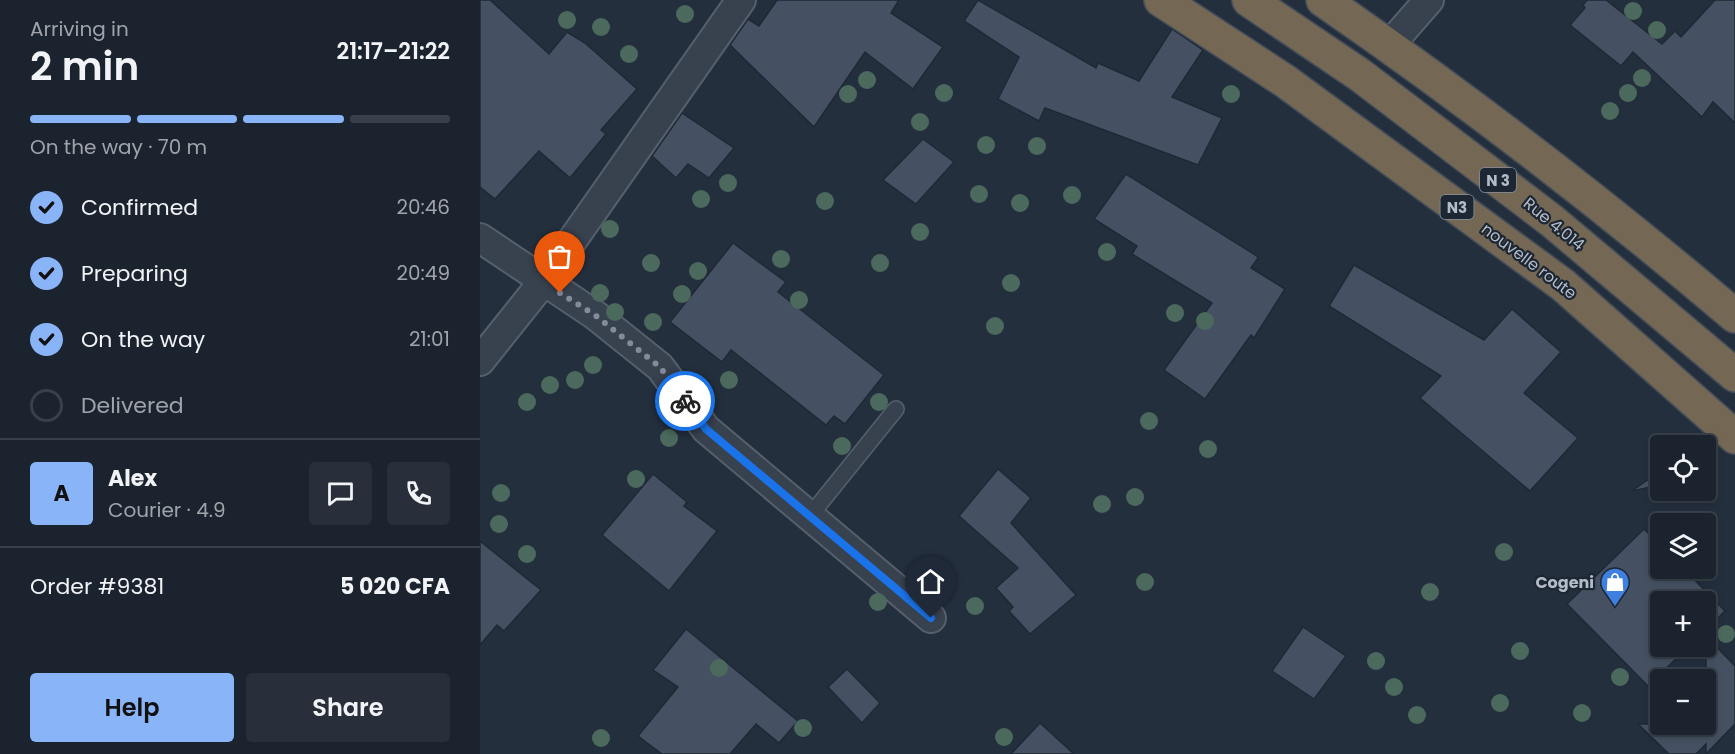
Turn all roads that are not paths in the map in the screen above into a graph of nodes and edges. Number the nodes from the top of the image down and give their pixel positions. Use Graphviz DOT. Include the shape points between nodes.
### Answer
graph roads {
  1 [pos="741,0"];
  2 [pos="1161,0"];
  3 [pos="1249,0"];
  4 [pos="1323,0"];
  5 [pos="1429,0"];
  6 [pos="1388,47"];
  7 [pos="480,238"];
  8 [pos="543,282"];
  9 [pos="1735,316"];
  10 [pos="480,361"];
  11 [pos="1735,375"];
  12 [pos="896,409"];
  13 [pos="1735,437"];
  14 [pos="809,517"];
  15 [pos="931,618"];
  1 -- 8 [label="street"];
  2 -- 13 [label="highway, nouvelle route / N3" via="1285,81 1563,285"];
  3 -- 11 [label="highway, Rue 4.014 / N 3" via="1360,75 1552,221"];
  4 -- 6 [label="highway"];
  5 -- 6 [label="street"];
  6 -- 9 [label="highway" via="1593,200"];
  7 -- 8 [label="street"];
  8 -- 10 [label="street"];
  8 -- 14 [label="street" via="595,315 660,367 706,429"];
  12 -- 14 [label="lane"];
  14 -- 15 [label="street"];
}
